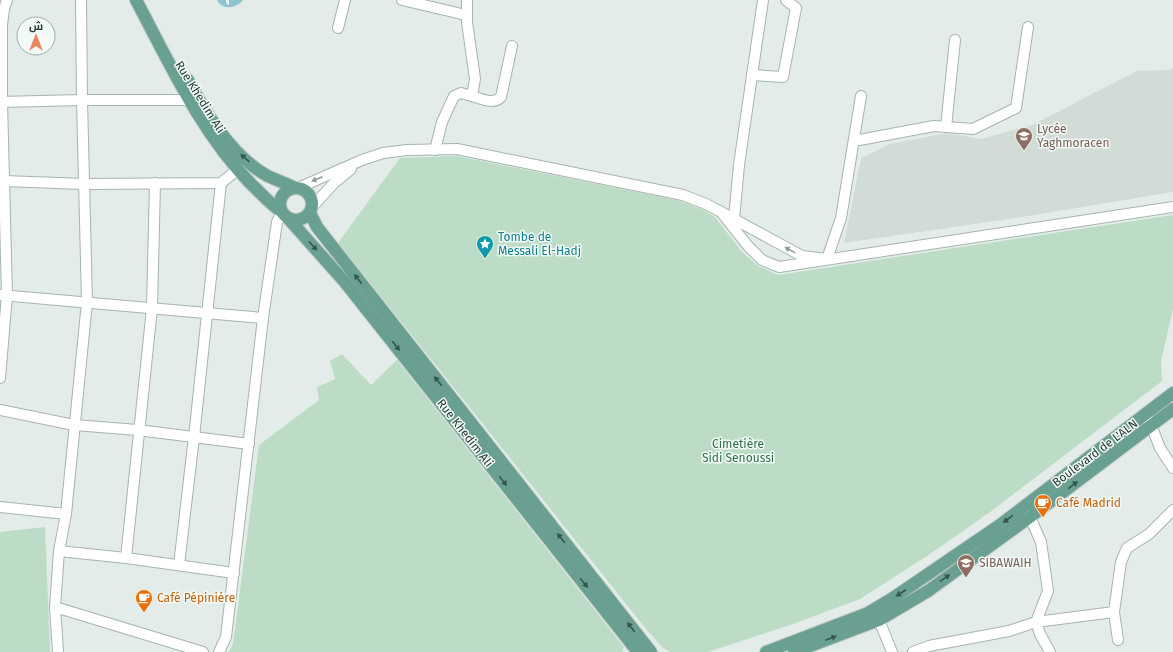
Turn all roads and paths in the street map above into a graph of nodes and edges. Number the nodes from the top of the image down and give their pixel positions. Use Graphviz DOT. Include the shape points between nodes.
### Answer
graph roads {
  1 [pos="7,0"];
  2 [pos="81,0"];
  3 [pos="136,0"];
  4 [pos="144,0"];
  5 [pos="345,0"];
  6 [pos="402,0"];
  7 [pos="467,0"];
  8 [pos="763,0"];
  9 [pos="786,0"];
  10 [pos="466,15"];
  11 [pos="1028,27"];
  12 [pos="338,28"];
  13 [pos="955,40"];
  14 [pos="512,46"];
  15 [pos="752,75"];
  16 [pos="472,96"];
  17 [pos="861,96"];
  18 [pos="82,100"];
  19 [pos="190,100"];
  20 [pos="1,102"];
  21 [pos="946,127"];
  22 [pos="854,141"];
  23 [pos="435,150"];
  24 [pos="362,160"];
  25 [pos="237,170"];
  26 [pos="4,182"];
  27 [pos="155,183"];
  28 [pos="221,183"];
  29 [pos="85,184"];
  30 [pos="296,188"];
  31 [pos="1173,207"];
  32 [pos="311,210"];
  33 [pos="721,212"];
  34 [pos="284,214"];
  35 [pos="734,219"];
  36 [pos="827,259"];
  37 [pos="3,295"];
  38 [pos="88,302"];
  39 [pos="152,308"];
  40 [pos="206,313"];
  41 [pos="263,318"];
  42 [pos="0,378"];
  43 [pos="1173,393"];
  44 [pos="1173,408"];
  45 [pos="0,410"];
  46 [pos="1149,420"];
  47 [pos="74,424"];
  48 [pos="138,430"];
  49 [pos="194,437"];
  50 [pos="248,444"];
  51 [pos="1173,468"];
  52 [pos="0,507"];
  53 [pos="1173,510"];
  54 [pos="1026,512"];
  55 [pos="66,514"];
  56 [pos="59,551"];
  57 [pos="126,558"];
  58 [pos="179,565"];
  59 [pos="234,573"];
  60 [pos="55,607"];
  61 [pos="1114,612"];
  62 [pos="879,620"];
  63 [pos="1036,622"];
  64 [pos="1118,640"];
  65 [pos="58,652"];
  66 [pos="203,652"];
  67 [pos="219,652"];
  68 [pos="638,652"];
  69 [pos="651,652"];
  70 [pos="766,652"];
  71 [pos="794,652"];
  72 [pos="892,652"];
  73 [pos="913,652"];
  74 [pos="1050,652"];
  1 -- 20 [label="street" via="3,21"];
  2 -- 18 [label="street"];
  3 -- 19 [label="main road, Rue Khedim Ali"];
  30 -- 4 [label="main road, Rue Khedim Ali, one-way" via="257,169 234,149 218,130"];
  5 -- 12 [label="street"];
  6 -- 10 [label="street"];
  7 -- 10 [label="street"];
  8 -- 15 [label="street"];
  9 -- 15 [label="street" via="796,8 783,77"];
  10 -- 16 [label="street" via="475,78"];
  11 -- 21 [label="street" via="1016,108 974,129"];
  13 -- 21 [label="street"];
  14 -- 16 [label="street" via="498,101"];
  15 -- 35 [label="street"];
  16 -- 23 [label="street" via="461,93 452,98 442,122"];
  17 -- 22 [label="street"];
  18 -- 19 [label="street"];
  18 -- 20 [label="street"];
  18 -- 29 [label="street"];
  19 -- 25 [label="main road, Rue Khedim Ali"];
  20 -- 26 [label="street"];
  21 -- 22 [label="street" via="934,126"];
  22 -- 36 [label="street" via="841,218"];
  23 -- 24 [label="street" via="383,153"];
  23 -- 33 [label="street" via="457,149 683,195"];
  24 -- 30 [label="street, one-way"];
  24 -- 32 [label="street" via="335,182"];
  25 -- 28 [label="street"];
  25 -- 34 [label="main road, Rue Khedim Ali"];
  26 -- 29 [label="street"];
  26 -- 37 [label="street"];
  27 -- 28 [label="street"];
  27 -- 29 [label="street"];
  27 -- 39 [label="street"];
  28 -- 40 [label="street"];
  29 -- 38 [label="street"];
  30 -- 32 [label="main road" via="307,192 312,201"];
  30 -- 34 [label="main road" via="287,190 282,196 280,204"];
  31 -- 36 [label="street"];
  32 -- 34 [label="main road" via="300,220 291,219"];
  69 -- 32 [label="main road, Rue Khedim Ali, one-way" via="314,223"];
  33 -- 35 [label="street"];
  33 -- 36 [label="street" via="762,260 779,267"];
  34 -- 41 [label="street" via="277,222"];
  34 -- 68 [label="main road, Rue Khedim Ali, one-way" via="344,281"];
  36 -- 35 [label="street, one-way" via="802,256"];
  37 -- 38 [label="street"];
  37 -- 42 [label="street"];
  38 -- 39 [label="street"];
  38 -- 47 [label="street"];
  39 -- 40 [label="street"];
  39 -- 48 [label="street"];
  40 -- 41 [label="street"];
  40 -- 49 [label="street"];
  41 -- 50 [label="street"];
  43 -- 46 [label="main road, Boulevard de L'ALN"];
  44 -- 46 [label="main road, Boulevard de L'ALN"];
  45 -- 47 [label="street"];
  46 -- 51 [label="street" via="1160,448"];
  46 -- 54 [label="main road, Boulevard de L'ALN"];
  47 -- 48 [label="street"];
  47 -- 55 [label="street"];
  48 -- 49 [label="street"];
  48 -- 57 [label="street"];
  49 -- 50 [label="street"];
  49 -- 58 [label="street"];
  50 -- 59 [label="street"];
  52 -- 55 [label="street"];
  53 -- 61 [label="street" via="1149,534 1126,548 1120,562"];
  62 -- 54 [label="main road, Boulevard de L'ALN, one-way" via="928,591"];
  54 -- 63 [label="street" via="1040,542 1048,591"];
  54 -- 70 [label="main road, Boulevard de L'ALN, one-way" via="1000,525 868,613"];
  55 -- 56 [label="street"];
  56 -- 57 [label="street"];
  56 -- 60 [label="street"];
  57 -- 58 [label="street"];
  58 -- 59 [label="street"];
  59 -- 67 [label="street" via="226,637"];
  60 -- 65 [label="street"];
  60 -- 66 [label="street"];
  61 -- 63 [label="street"];
  61 -- 64 [label="street"];
  71 -- 62 [label="main road, Boulevard de L'ALN, one-way"];
  62 -- 72 [label="street"];
  63 -- 73 [label="street" via="1009,631 929,646"];
  63 -- 74 [label="street"];
}
